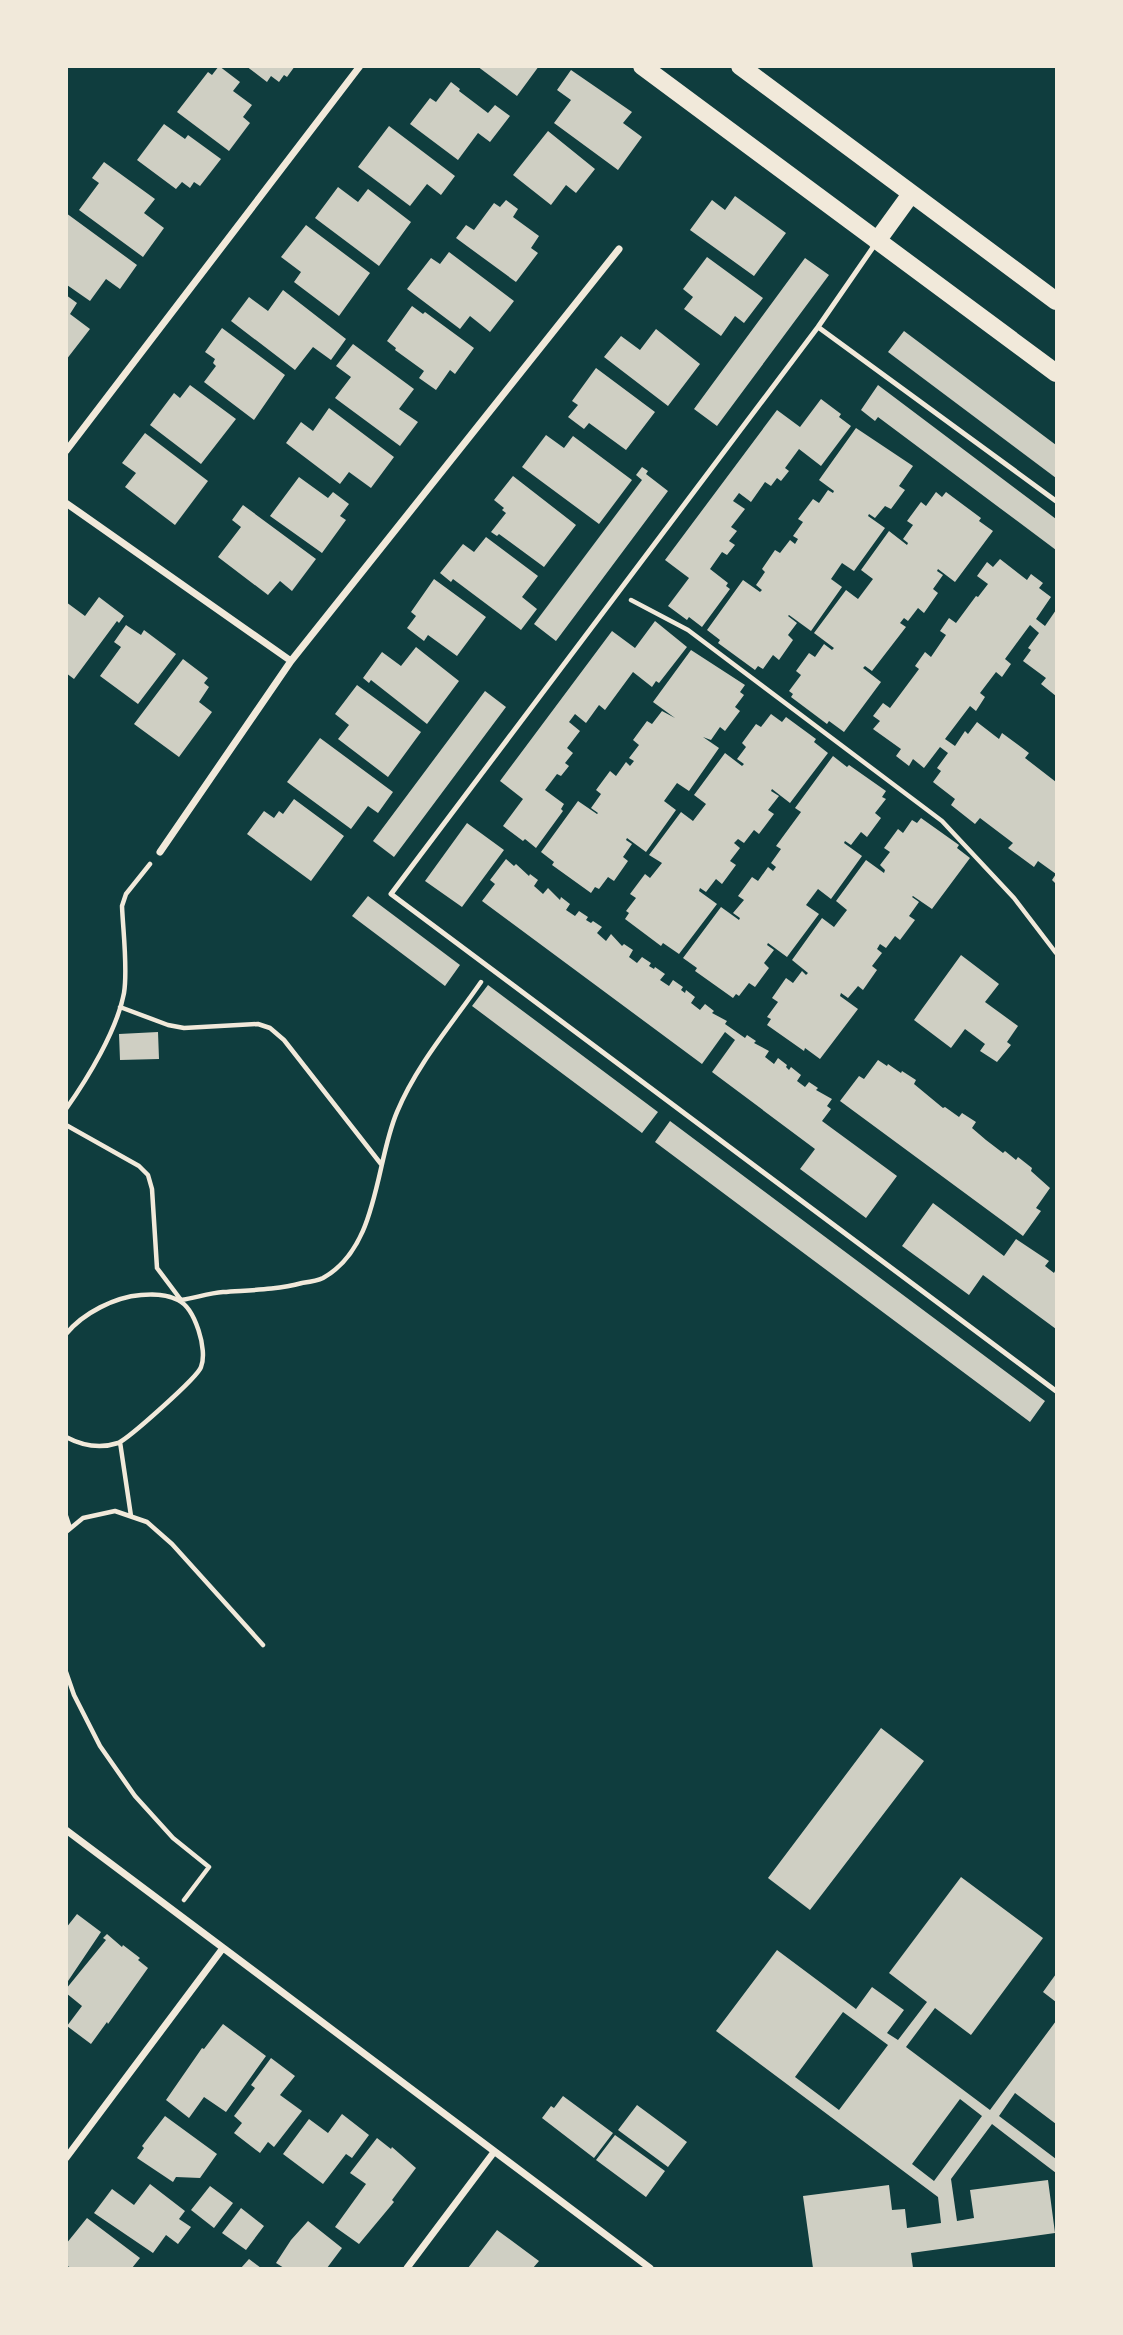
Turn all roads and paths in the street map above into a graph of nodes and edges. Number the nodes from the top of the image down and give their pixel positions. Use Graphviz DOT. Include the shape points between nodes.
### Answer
graph roads {
  1 [pos="360,66"];
  2 [pos="642,66"];
  3 [pos="740,66"];
  4 [pos="911,194"];
  5 [pos="877,241"];
  6 [pos="619,249"];
  7 [pos="1056,301"];
  8 [pos="818,327"];
  9 [pos="1056,373"];
  10 [pos="66,451"];
  11 [pos="1056,501"];
  12 [pos="66,503"];
  13 [pos="617,593"];
  14 [pos="291,661"];
  15 [pos="160,852"];
  16 [pos="1056,953"];
  17 [pos="491,969"];
  18 [pos="120,1007"];
  19 [pos="66,1109"];
  20 [pos="66,1125"];
  21 [pos="381,1164"];
  22 [pos="181,1300"];
  23 [pos="66,1334"];
  24 [pos="1056,1391"];
  25 [pos="67,1440"];
  26 [pos="120,1442"];
  27 [pos="66,1516"];
  28 [pos="131,1516"];
  29 [pos="68,1530"];
  30 [pos="263,1645"];
  31 [pos="66,1672"];
  32 [pos="66,1830"];
  33 [pos="176,1912"];
  34 [pos="223,1948"];
  35 [pos="494,2152"];
  36 [pos="66,2158"];
  37 [pos="407,2269"];
  38 [pos="650,2269"];
  1 -- 10 [label="street"];
  2 -- 5 [label="main road"];
  3 -- 4 [label="main road"];
  4 -- 5 [label="main road"];
  4 -- 7 [label="main road"];
  5 -- 8 [label="lane"];
  5 -- 9 [label="main road"];
  6 -- 14 [label="street"];
  8 -- 11 [label="lane"];
  8 -- 13 [label="lane"];
  12 -- 14 [label="street"];
  13 -- 16 [label="path" via="688,630 942,821 1014,898"];
  13 -- 17 [label="lane" via="391,894"];
  14 -- 15 [label="street"];
  15 -- 18 [label="path" via="126,894 122,906 124,991"];
  17 -- 21 [label="path" via="421,1066 397,1111"];
  17 -- 24 [label="lane"];
  18 -- 19 [label="path" via="95,1063"];
  18 -- 21 [label="path" via="184,1028 258,1024 270,1028"];
  20 -- 22 [label="path" via="148,1175 157,1268"];
  21 -- 22 [label="path" via="376,1197 363,1232 342,1262 322,1278 276,1289"];
  22 -- 23 [label="path" via="160,1294 104,1305"];
  22 -- 26 [label="path" via="204,1345 201,1368"];
  25 -- 26 [label="path" via="93,1447"];
  26 -- 28 [label="path"];
  27 -- 29 [label="path"];
  28 -- 29 [label="path" via="115,1511 83,1518"];
  28 -- 30 [label="path" via="148,1522 172,1544"];
  31 -- 33 [label="path" via="100,1746 128,1786 173,1838 209,1867"];
  32 -- 33 [label="street"];
  33 -- 34 [label="street"];
  34 -- 35 [label="street"];
  34 -- 36 [label="street"];
  35 -- 37 [label="street"];
  35 -- 38 [label="street"];
}
